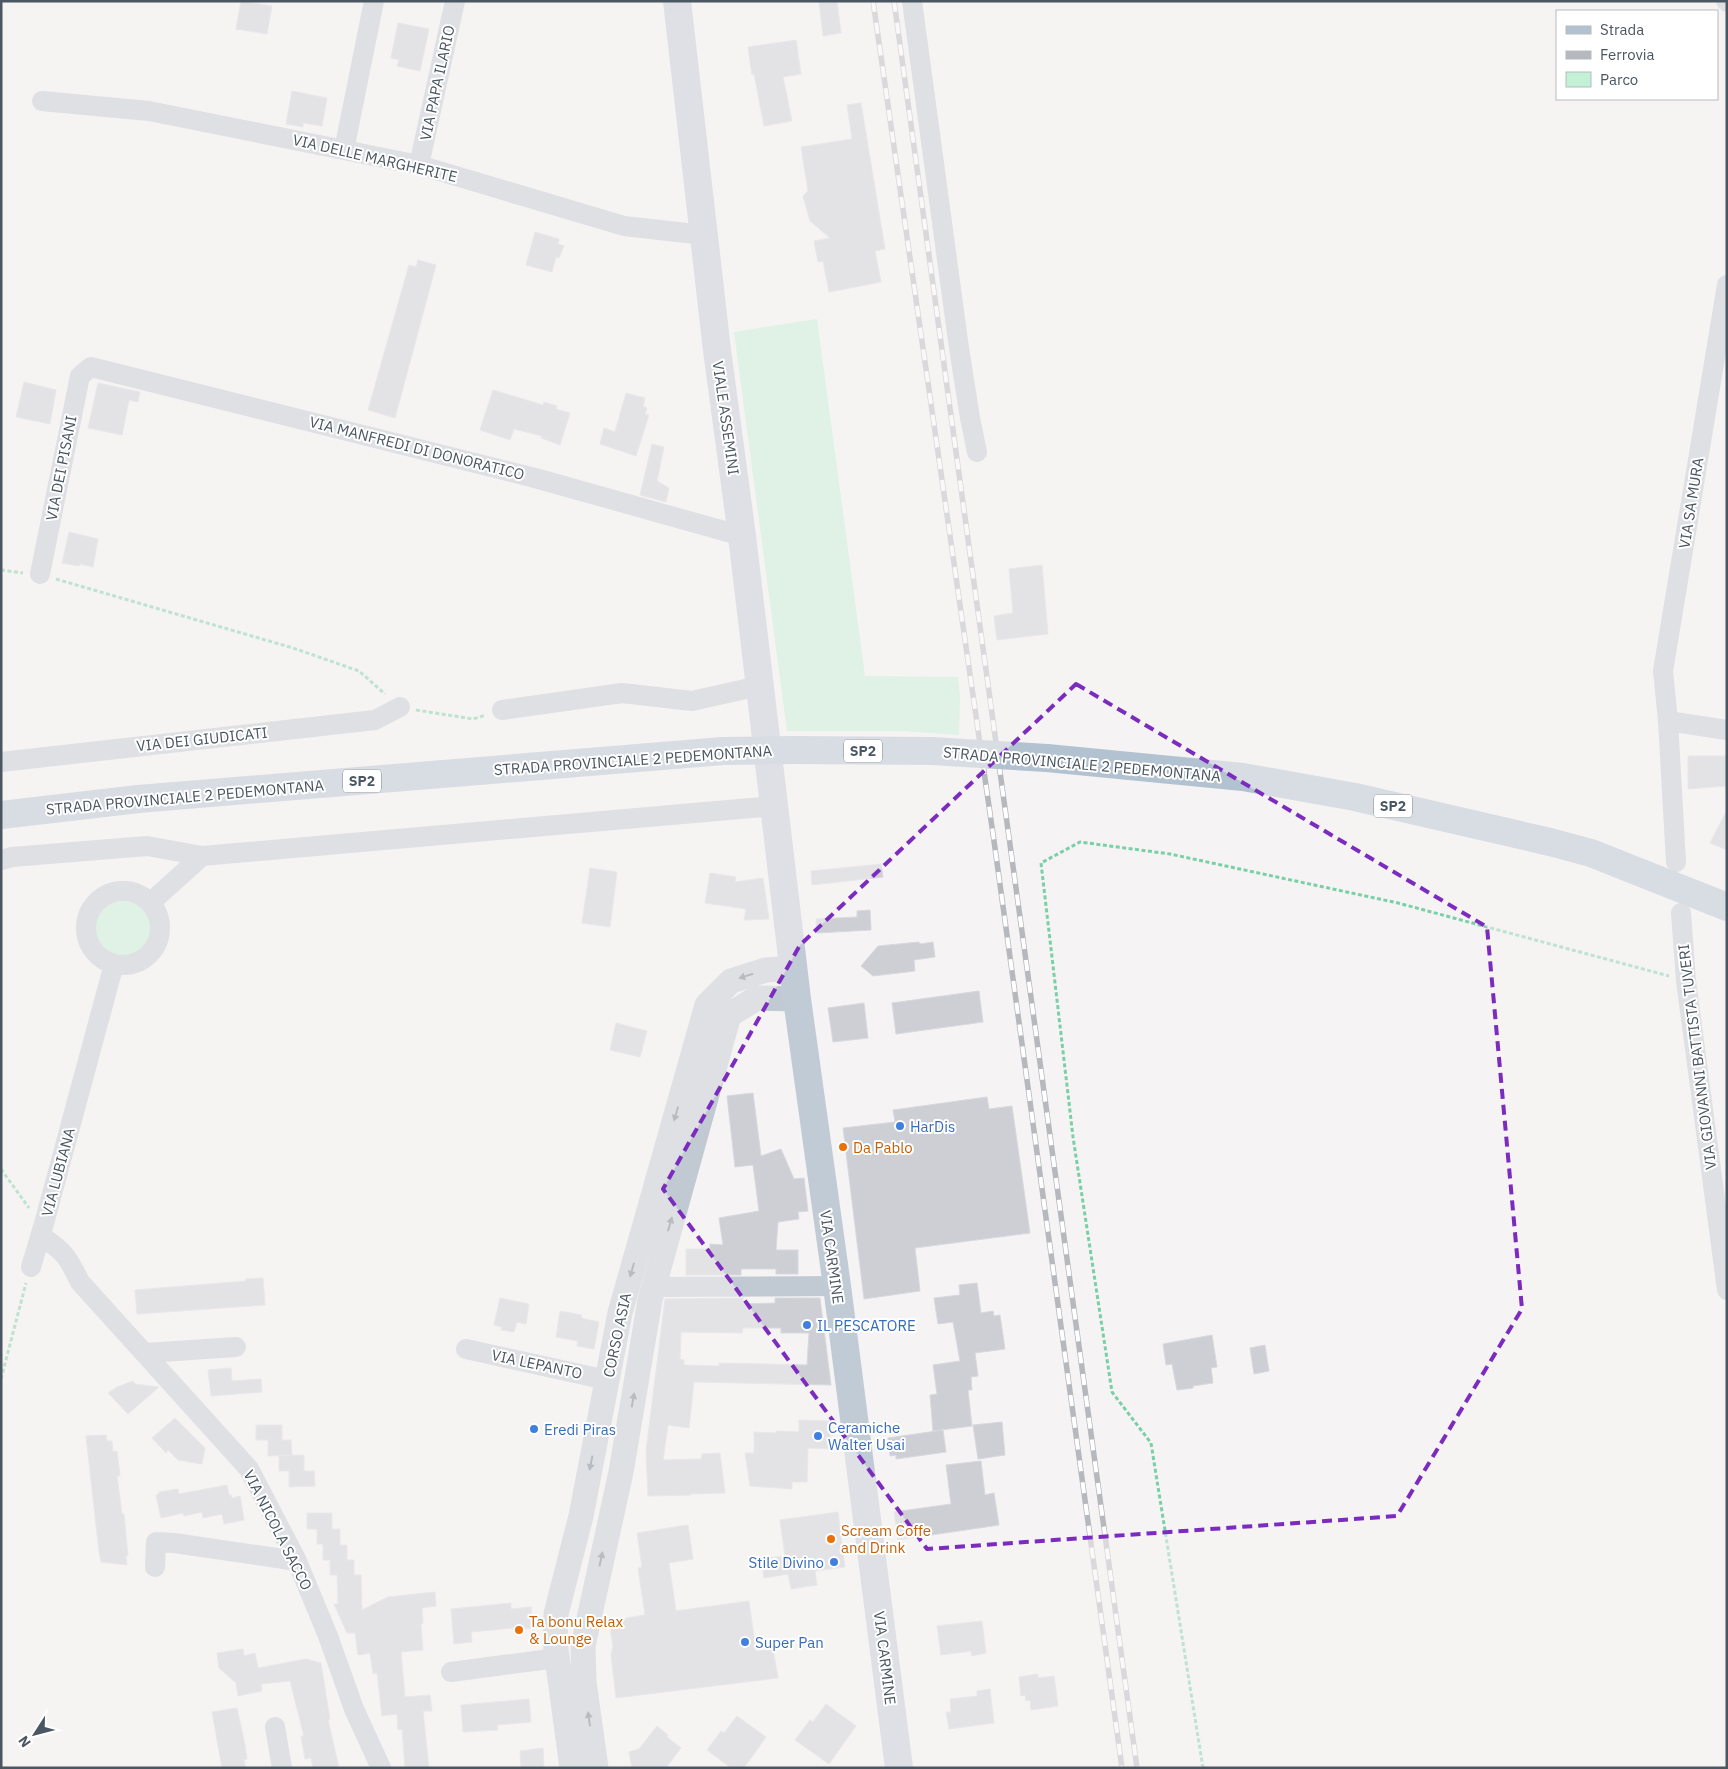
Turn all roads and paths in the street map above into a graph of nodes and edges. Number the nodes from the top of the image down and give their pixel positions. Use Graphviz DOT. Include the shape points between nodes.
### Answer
graph roads {
  1 [pos="374,1"];
  2 [pos="455,1"];
  3 [pos="677,1"];
  4 [pos="912,1"];
  5 [pos="42,101"];
  6 [pos="344,150"];
  7 [pos="419,165"];
  8 [pos="704,235"];
  9 [pos="1727,285"];
  10 [pos="91,367"];
  11 [pos="977,452"];
  12 [pos="742,536"];
  13 [pos="40,574"];
  14 [pos="759,686"];
  15 [pos="400,707"];
  16 [pos="502,710"];
  17 [pos="1668,721"];
  18 [pos="1727,730"];
  19 [pos="1,762"];
  20 [pos="774,806"];
  21 [pos="1,814"];
  22 [pos="777,835"];
  23 [pos="202,856"];
  24 [pos="1,860"];
  25 [pos="1676,862"];
  26 [pos="150,903"];
  27 [pos="1727,907"];
  28 [pos="1681,913"];
  29 [pos="114,964"];
  30 [pos="794,968"];
  31 [pos="1686,981"];
  32 [pos="797,999"];
  33 [pos="1,1169"];
  34 [pos="43,1228"];
  35 [pos="31,1267"];
  36 [pos="837,1286"];
  37 [pos="652,1287"];
  38 [pos="1727,1290"];
  39 [pos="236,1346"];
  40 [pos="466,1349"];
  41 [pos="146,1354"];
  42 [pos="1,1379"];
  43 [pos="607,1380"];
  44 [pos="581,1516"];
  45 [pos="609,1523"];
  46 [pos="297,1561"];
  47 [pos="155,1567"];
  48 [pos="557,1658"];
  49 [pos="451,1672"];
  50 [pos="275,1727"];
  51 [pos="282,1768"];
  52 [pos="381,1768"];
  53 [pos="572,1768"];
  54 [pos="596,1768"];
  55 [pos="900,1768"];
  56 [pos="1203,1768"];
  1 -- 6 [label="street"];
  2 -- 7 [label="street, VIA PAPA ILARIO"];
  3 -- 8 [label="main road, VIALE ASSEMINI"];
  4 -- 11 [label="street" via="953,309"];
  5 -- 6 [label="street, VIA DELLE MARGHERITE" via="149,111"];
  6 -- 7 [label="street, VIA DELLE MARGHERITE"];
  7 -- 8 [label="street, VIA DELLE MARGHERITE" via="624,226"];
  8 -- 12 [label="main road, VIALE ASSEMINI"];
  9 -- 17 [label="street, VIA SA MURA" via="1663,672"];
  10 -- 12 [label="street, VIA MANFREDI DI DONORATICO" via="535,478"];
  10 -- 13 [label="street, VIA DEI PISANI" via="80,376"];
  12 -- 14 [label="main road, VIALE ASSEMINI"];
  13 -- 15 [label="path" via="293,648 359,672"];
  14 -- 16 [label="street" via="692,701 622,693"];
  14 -- 20 [label="main road, VIALE ASSEMINI"];
  15 -- 16 [label="path" via="473,720"];
  15 -- 19 [label="street, VIA DEI GIUDICATI" via="375,720"];
  17 -- 18 [label="street"];
  17 -- 25 [label="street, VIA SA MURA"];
  20 -- 22 [label="main road, VIALE ASSEMINI"];
  20 -- 23 [label="street"];
  21 -- 27 [label="main road, STRADA PROVINCIALE 2 PEDEMONTANA / SP2, bridge" via="723,751 932,752 1047,758 1243,777 1355,797 1591,853"];
  22 -- 30 [label="main road, VIA CARMINE"];
  23 -- 24 [label="street" via="147,846"];
  23 -- 26 [label="street"];
  26 -- 29 [label="street" via="160,924 155,947 138,962"];
  26 -- 29 [label="street" via="128,891 104,896 94,904 88,915 88,940 103,960"];
  28 -- 31 [label="street, VIA GIOVANNI BATTISTA TUVERI"];
  29 -- 34 [label="street, VIA LUBIANA"];
  30 -- 32 [label="main road, VIA CARMINE"];
  30 -- 43 [label="street, CORSO ASIA, one-way" via="766,970 732,981 707,1005 620,1313"];
  31 -- 38 [label="street, VIA GIOVANNI BATTISTA TUVERI"];
  31 -- 56 [label="path" via="1398,903 1170,854 1080,842 1042,863 1073,1137 1112,1392 1151,1442"];
  32 -- 36 [label="main road, VIA CARMINE"];
  37 -- 32 [label="street, CORSO ASIA, one-way" via="729,1015 757,998"];
  33 -- 34 [label="path"];
  34 -- 35 [label="street, VIA LUBIANA"];
  34 -- 41 [label="street, VIA NICOLA SACCO" via="71,1263 80,1282"];
  35 -- 42 [label="path"];
  36 -- 37 [label="street"];
  36 -- 55 [label="main road, VIA CARMINE"];
  45 -- 37 [label="street, CORSO ASIA, one-way" via="621,1472"];
  39 -- 41 [label="street"];
  40 -- 43 [label="street, VIA LEPANTO"];
  41 -- 46 [label="street, VIA NICOLA SACCO" via="249,1470"];
  43 -- 44 [label="street, CORSO ASIA, one-way"];
  44 -- 45 [label="street"];
  44 -- 48 [label="street, CORSO ASIA" via="556,1614"];
  54 -- 45 [label="street, CORSO ASIA, one-way" via="584,1682 583,1646"];
  46 -- 47 [label="street" via="156,1542"];
  46 -- 52 [label="street, VIA NICOLA SACCO" via="354,1709"];
  48 -- 49 [label="street"];
  48 -- 53 [label="street, CORSO ASIA"];
  50 -- 51 [label="street"];
}
